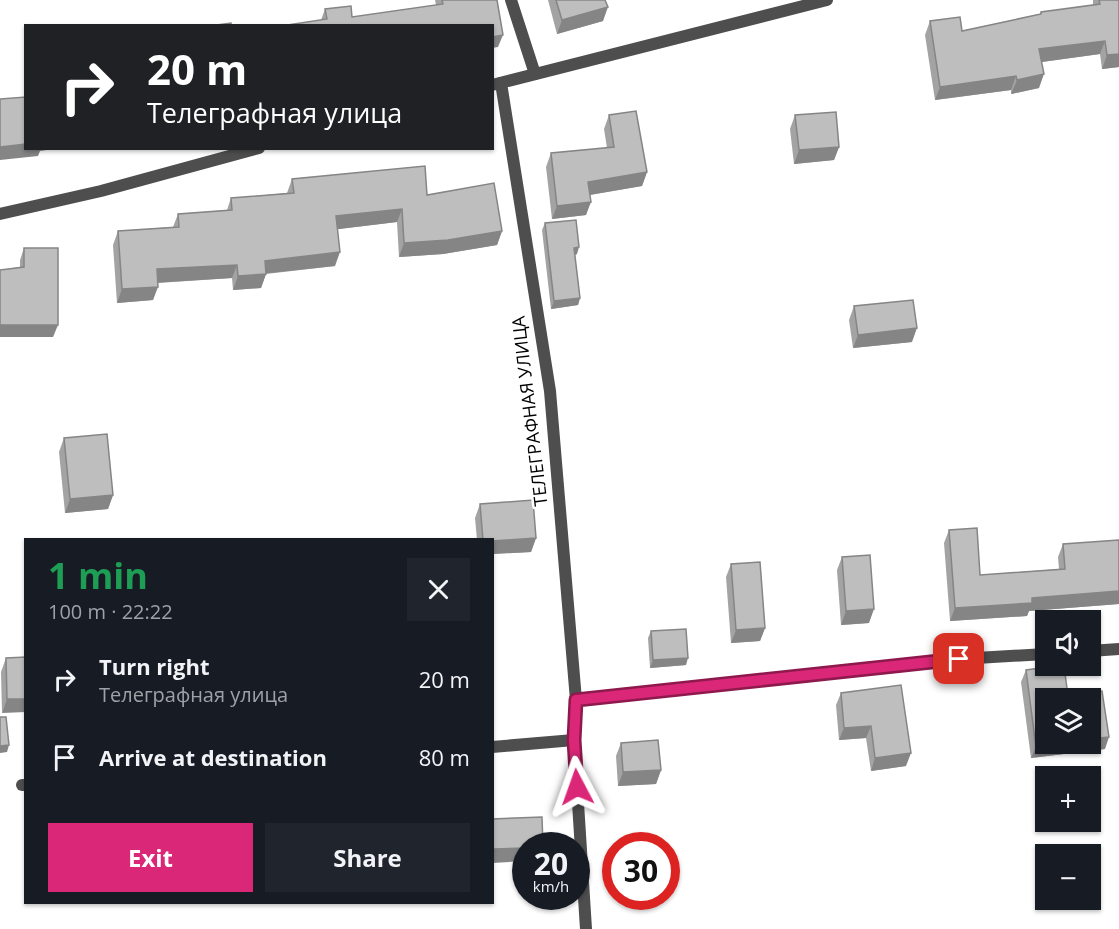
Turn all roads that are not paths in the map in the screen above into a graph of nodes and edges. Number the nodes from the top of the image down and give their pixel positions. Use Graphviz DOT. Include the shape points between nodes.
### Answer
graph roads {
  1 [pos="512,0"];
  2 [pos="827,0"];
  3 [pos="535,74"];
  4 [pos="496,84"];
  5 [pos="252,150"];
  6 [pos="0,214"];
  7 [pos="1119,649"];
  8 [pos="1101,650"];
  9 [pos="1035,655"];
  10 [pos="576,700"];
  11 [pos="574,740"];
  12 [pos="494,747"];
  13 [pos="586,929"];
  1 -- 3 [label="street"];
  2 -- 3 [label="street"];
  3 -- 4 [label="street"];
  4 -- 10 [label="street, ТЕЛЕГРАФНАЯ УЛИЦА" via="550,391"];
  5 -- 6 [label="street"];
  7 -- 8 [label="street"];
  9 -- 10 [label="street" via="959,659"];
  10 -- 11 [label="street, ТЕЛЕГРАФНАЯ УЛИЦА"];
  11 -- 12 [label="street"];
  11 -- 13 [label="street, ТЕЛЕГРАФНАЯ УЛИЦА"];
}
